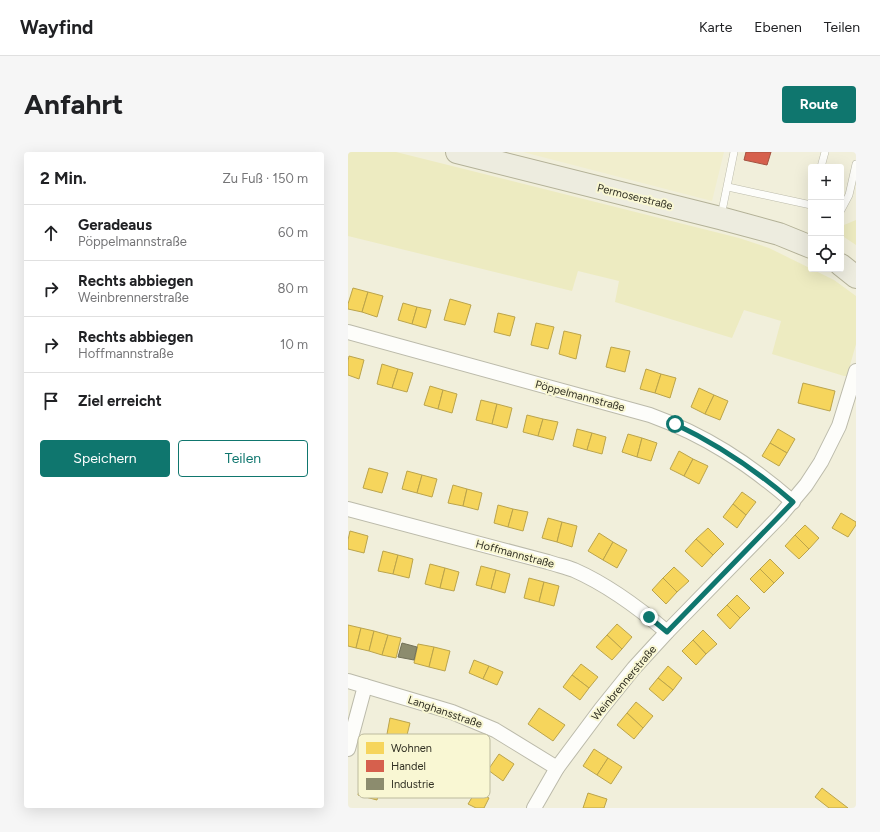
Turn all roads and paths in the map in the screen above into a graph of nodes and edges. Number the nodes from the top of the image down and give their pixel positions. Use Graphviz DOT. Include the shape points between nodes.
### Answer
graph roads {
  1 [pos="457,152"];
  2 [pos="734,152"];
  3 [pos="825,152"];
  4 [pos="822,164"];
  5 [pos="856,164"];
  6 [pos="728,186"];
  7 [pos="852,196"];
  8 [pos="808,204"];
  9 [pos="844,206"];
  10 [pos="720,218"];
  11 [pos="808,246"];
  12 [pos="844,264"];
  13 [pos="844,266"];
  14 [pos="856,269"];
  15 [pos="856,277"];
  16 [pos="348,332"];
  17 [pos="856,371"];
  18 [pos="793,502"];
  19 [pos="348,509"];
  20 [pos="667,632"];
  21 [pos="348,681"];
  22 [pos="365,686"];
  23 [pos="348,749"];
  24 [pos="557,768"];
  25 [pos="534,808"];
  1 -- 10 [label="main road, Permoserstraße"];
  2 -- 6 [label="lane"];
  3 -- 4 [label="lane"];
  5 -- 7 [label="lane"];
  6 -- 8 [label="lane"];
  6 -- 10 [label="lane"];
  7 -- 9 [label="lane"];
  10 -- 11 [label="main road, Permoserstraße" via="779,234"];
  12 -- 14 [label="main road"];
  13 -- 15 [label="main road"];
  16 -- 18 [label="street, Pöppelmannstraße" via="675,424 716,445 770,482"];
  17 -- 18 [label="street, Weinbrennerstraße" via="839,426 821,462"];
  18 -- 20 [label="street, Weinbrennerstraße"];
  19 -- 20 [label="street, Hoffmannstraße" via="574,570 614,592"];
  20 -- 24 [label="street, Weinbrennerstraße" via="600,710"];
  21 -- 22 [label="street, Langhansstraße"];
  22 -- 23 [label="street"];
  22 -- 24 [label="street, Langhansstraße" via="452,712 488,727"];
  24 -- 25 [label="street, Weinbrennerstraße"];
}
